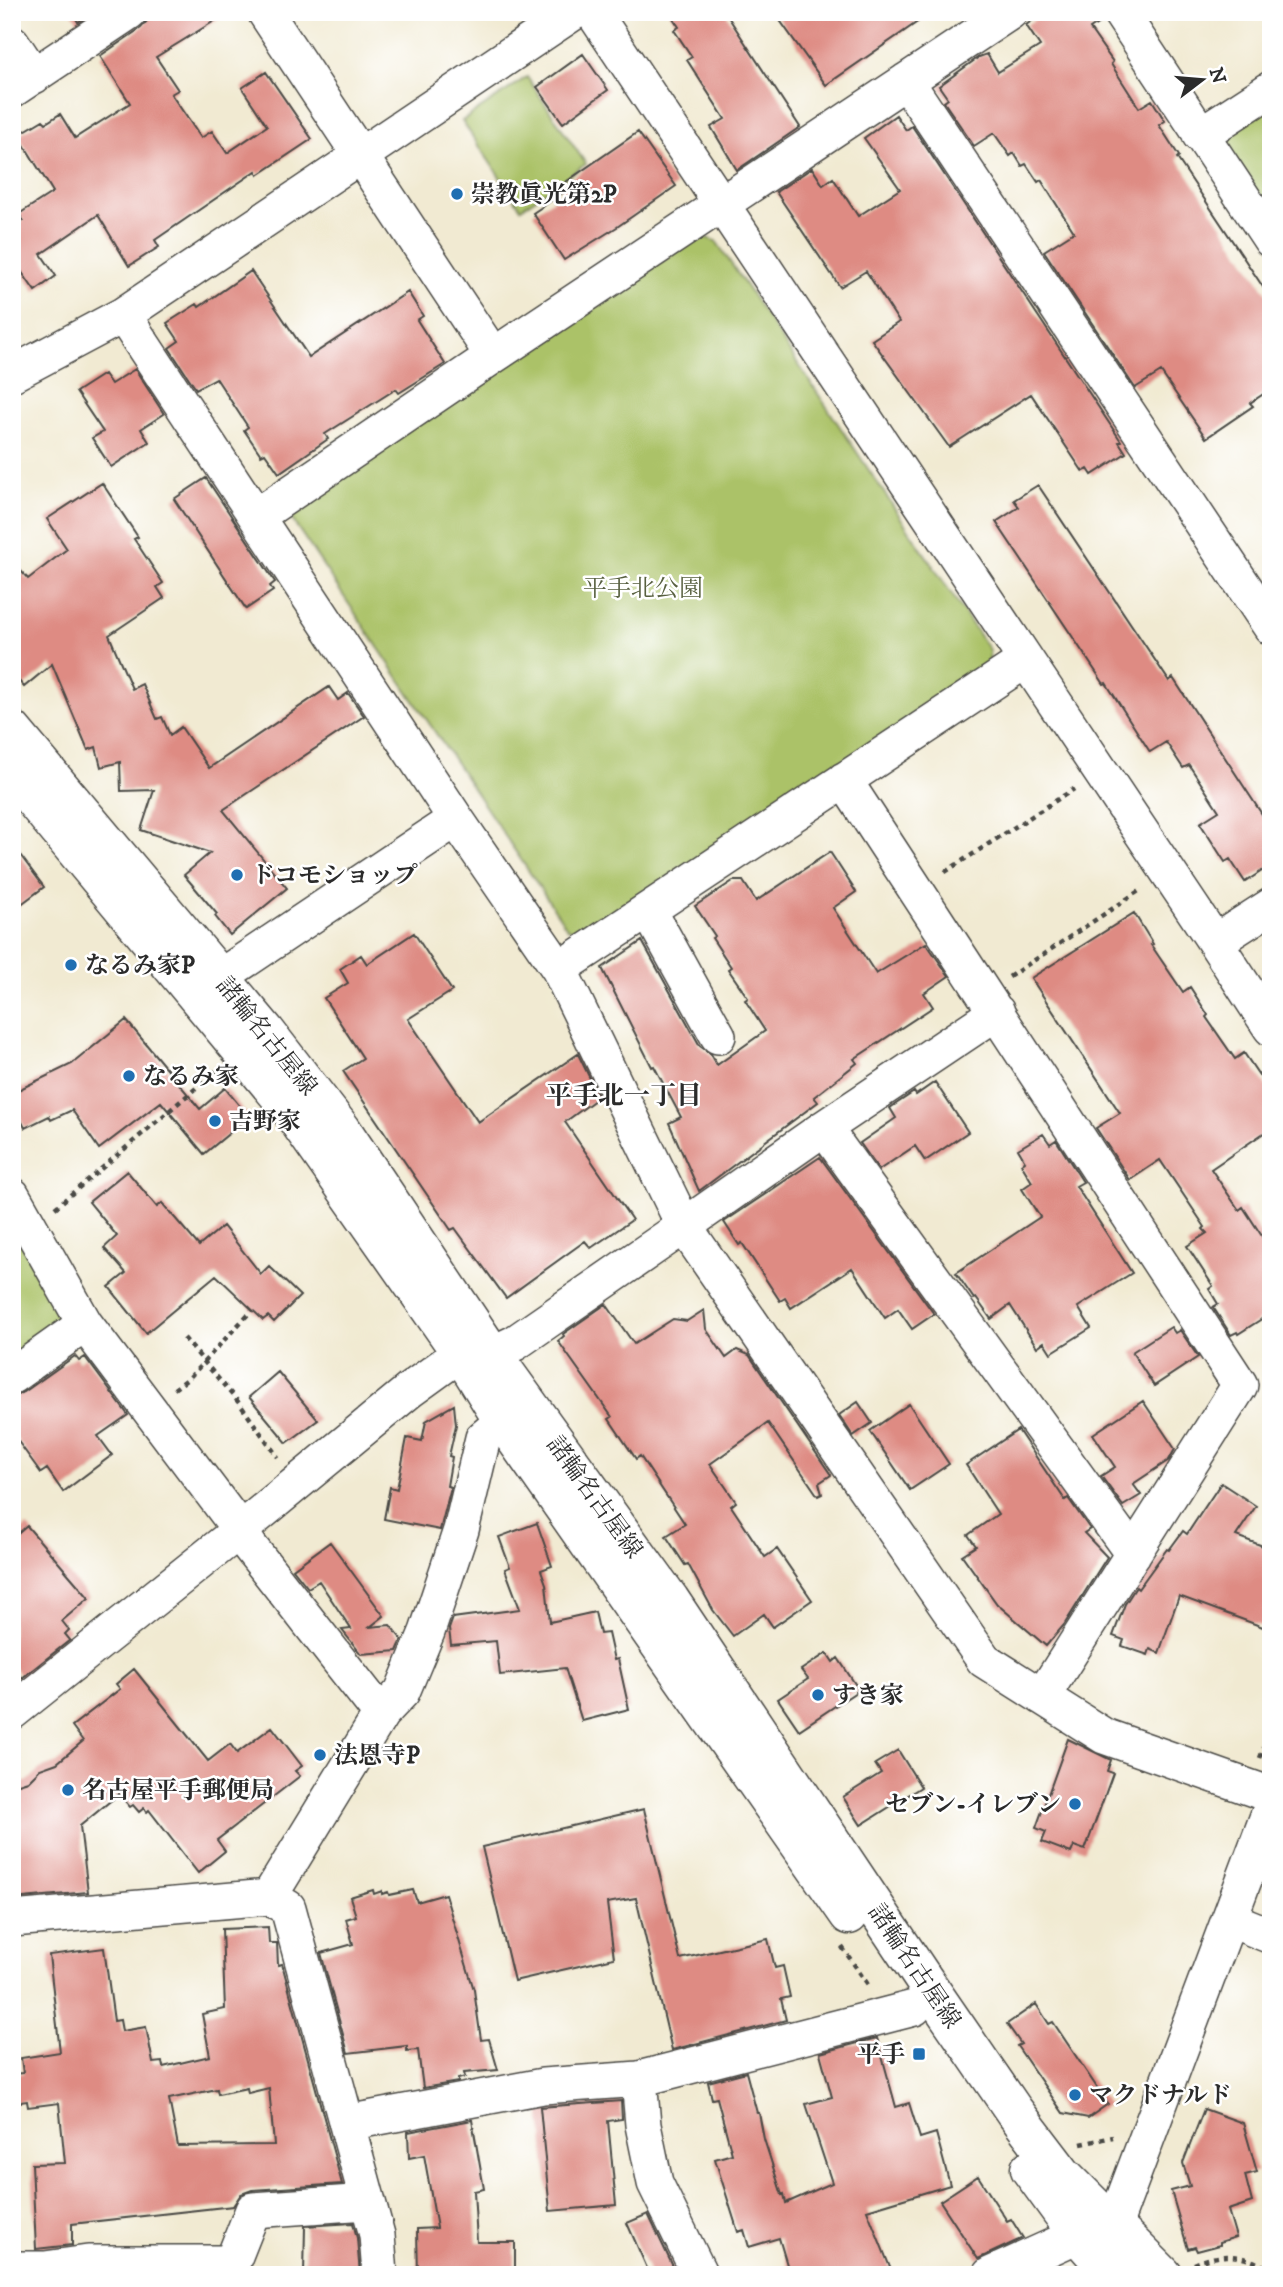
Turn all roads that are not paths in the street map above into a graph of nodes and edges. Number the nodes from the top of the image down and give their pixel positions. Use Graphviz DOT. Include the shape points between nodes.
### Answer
graph roads {
  1 [pos="128,12"];
  2 [pos="265,12"];
  3 [pos="574,12"];
  4 [pos="593,12"];
  5 [pos="1010,12"];
  6 [pos="1120,12"];
  7 [pos="12,43"];
  8 [pos="906,81"];
  9 [pos="23,83"];
  10 [pos="1271,89"];
  11 [pos="1200,135"];
  12 [pos="361,155"];
  13 [pos="722,206"];
  14 [pos="1271,240"];
  15 [pos="123,315"];
  16 [pos="493,356"];
  17 [pos="12,374"];
  18 [pos="257,516"];
  19 [pos="1271,627"];
  20 [pos="1027,660"];
  21 [pos="12,730"];
  22 [pos="12,774"];
  23 [pos="844,780"];
  24 [pos="456,819"];
  25 [pos="1271,906"];
  26 [pos="649,911"];
  27 [pos="1215,942"];
  28 [pos="559,969"];
  29 [pos="220,977"];
  30 [pos="991,1002"];
  31 [pos="1271,1028"];
  32 [pos="718,1036"];
  33 [pos="824,1128"];
  34 [pos="12,1195"];
  35 [pos="684,1226"];
  36 [pos="22,1233"];
  37 [pos="85,1324"];
  38 [pos="477,1354"];
  39 [pos="12,1376"];
  40 [pos="503,1420"];
  41 [pos="240,1530"];
  42 [pos="1133,1554"];
  43 [pos="1042,1697"];
  44 [pos="12,1712"];
  45 [pos="381,1714"];
  46 [pos="1271,1795"];
  47 [pos="1271,1808"];
  48 [pos="269,1897"];
  49 [pos="12,1919"];
  50 [pos="1228,1919"];
  51 [pos="1271,1936"];
  52 [pos="914,2008"];
  53 [pos="639,2079"];
  54 [pos="347,2123"];
  55 [pos="367,2202"];
  56 [pos="1096,2231"];
  57 [pos="12,2269"];
  58 [pos="88,2269"];
  59 [pos="1105,2271"];
  60 [pos="1175,2271"];
  61 [pos="380,2275"];
  62 [pos="701,2275"];
  63 [pos="990,2275"];
  1 -- 9 [label="street"];
  2 -- 12 [label="street"];
  3 -- 12 [label="street"];
  4 -- 13 [label="street"];
  5 -- 8 [label="street"];
  6 -- 11 [label="street"];
  7 -- 9 [label="street"];
  8 -- 13 [label="street"];
  8 -- 19 [label="street"];
  10 -- 11 [label="street"];
  11 -- 14 [label="street"];
  12 -- 15 [label="street"];
  12 -- 16 [label="street"];
  13 -- 16 [label="street"];
  13 -- 20 [label="street"];
  15 -- 17 [label="street"];
  15 -- 18 [label="street"];
  16 -- 18 [label="street"];
  18 -- 24 [label="street"];
  20 -- 23 [label="street"];
  20 -- 27 [label="street"];
  21 -- 29 [label="main road, 諸輪名古屋線"];
  22 -- 38 [label="main road, 諸輪名古屋線" via="287,1105"];
  23 -- 26 [label="street"];
  23 -- 30 [label="street"];
  24 -- 28 [label="street"];
  24 -- 29 [label="street"];
  25 -- 27 [label="street"];
  26 -- 28 [label="street"];
  26 -- 32 [label="street"];
  27 -- 31 [label="street"];
  28 -- 35 [label="street"];
  29 -- 38 [label="main road, 諸輪名古屋線" via="342,1130"];
  30 -- 33 [label="street"];
  30 -- 42 [label="street" via="1240,1385"];
  33 -- 35 [label="street"];
  33 -- 42 [label="street"];
  34 -- 36 [label="street"];
  35 -- 38 [label="street" via="515,1343"];
  35 -- 43 [label="street" via="984,1660"];
  36 -- 37 [label="street"];
  37 -- 39 [label="street"];
  37 -- 41 [label="street"];
  38 -- 40 [label="main road, 諸輪名古屋線"];
  38 -- 41 [label="street" via="410,1390"];
  38 -- 56 [label="main road, 諸輪名古屋線" via="670,1600 924,1980 1062,2174"];
  40 -- 45 [label="street" via="483,1438 461,1530 427,1632 401,1692"];
  40 -- 52 [label="main road, 諸輪名古屋線"];
  41 -- 44 [label="street"];
  41 -- 45 [label="street"];
  42 -- 43 [label="street"];
  43 -- 46 [label="street" via="1104,1736"];
  45 -- 48 [label="street"];
  47 -- 50 [label="street"];
  48 -- 49 [label="street"];
  48 -- 54 [label="street" via="288,1908"];
  50 -- 51 [label="street"];
  50 -- 56 [label="street"];
  52 -- 53 [label="street"];
  52 -- 56 [label="main road, 諸輪名古屋線"];
  53 -- 54 [label="street" via="543,2086"];
  53 -- 62 [label="street" via="655,2183"];
  54 -- 55 [label="street"];
  55 -- 58 [label="street" via="253,2210 232,2263"];
  55 -- 61 [label="street" via="377,2235"];
  56 -- 59 [label="main road"];
  56 -- 60 [label="main road, 諸輪名古屋線"];
  56 -- 63 [label="street"];
  57 -- 58 [label="street"];
}
